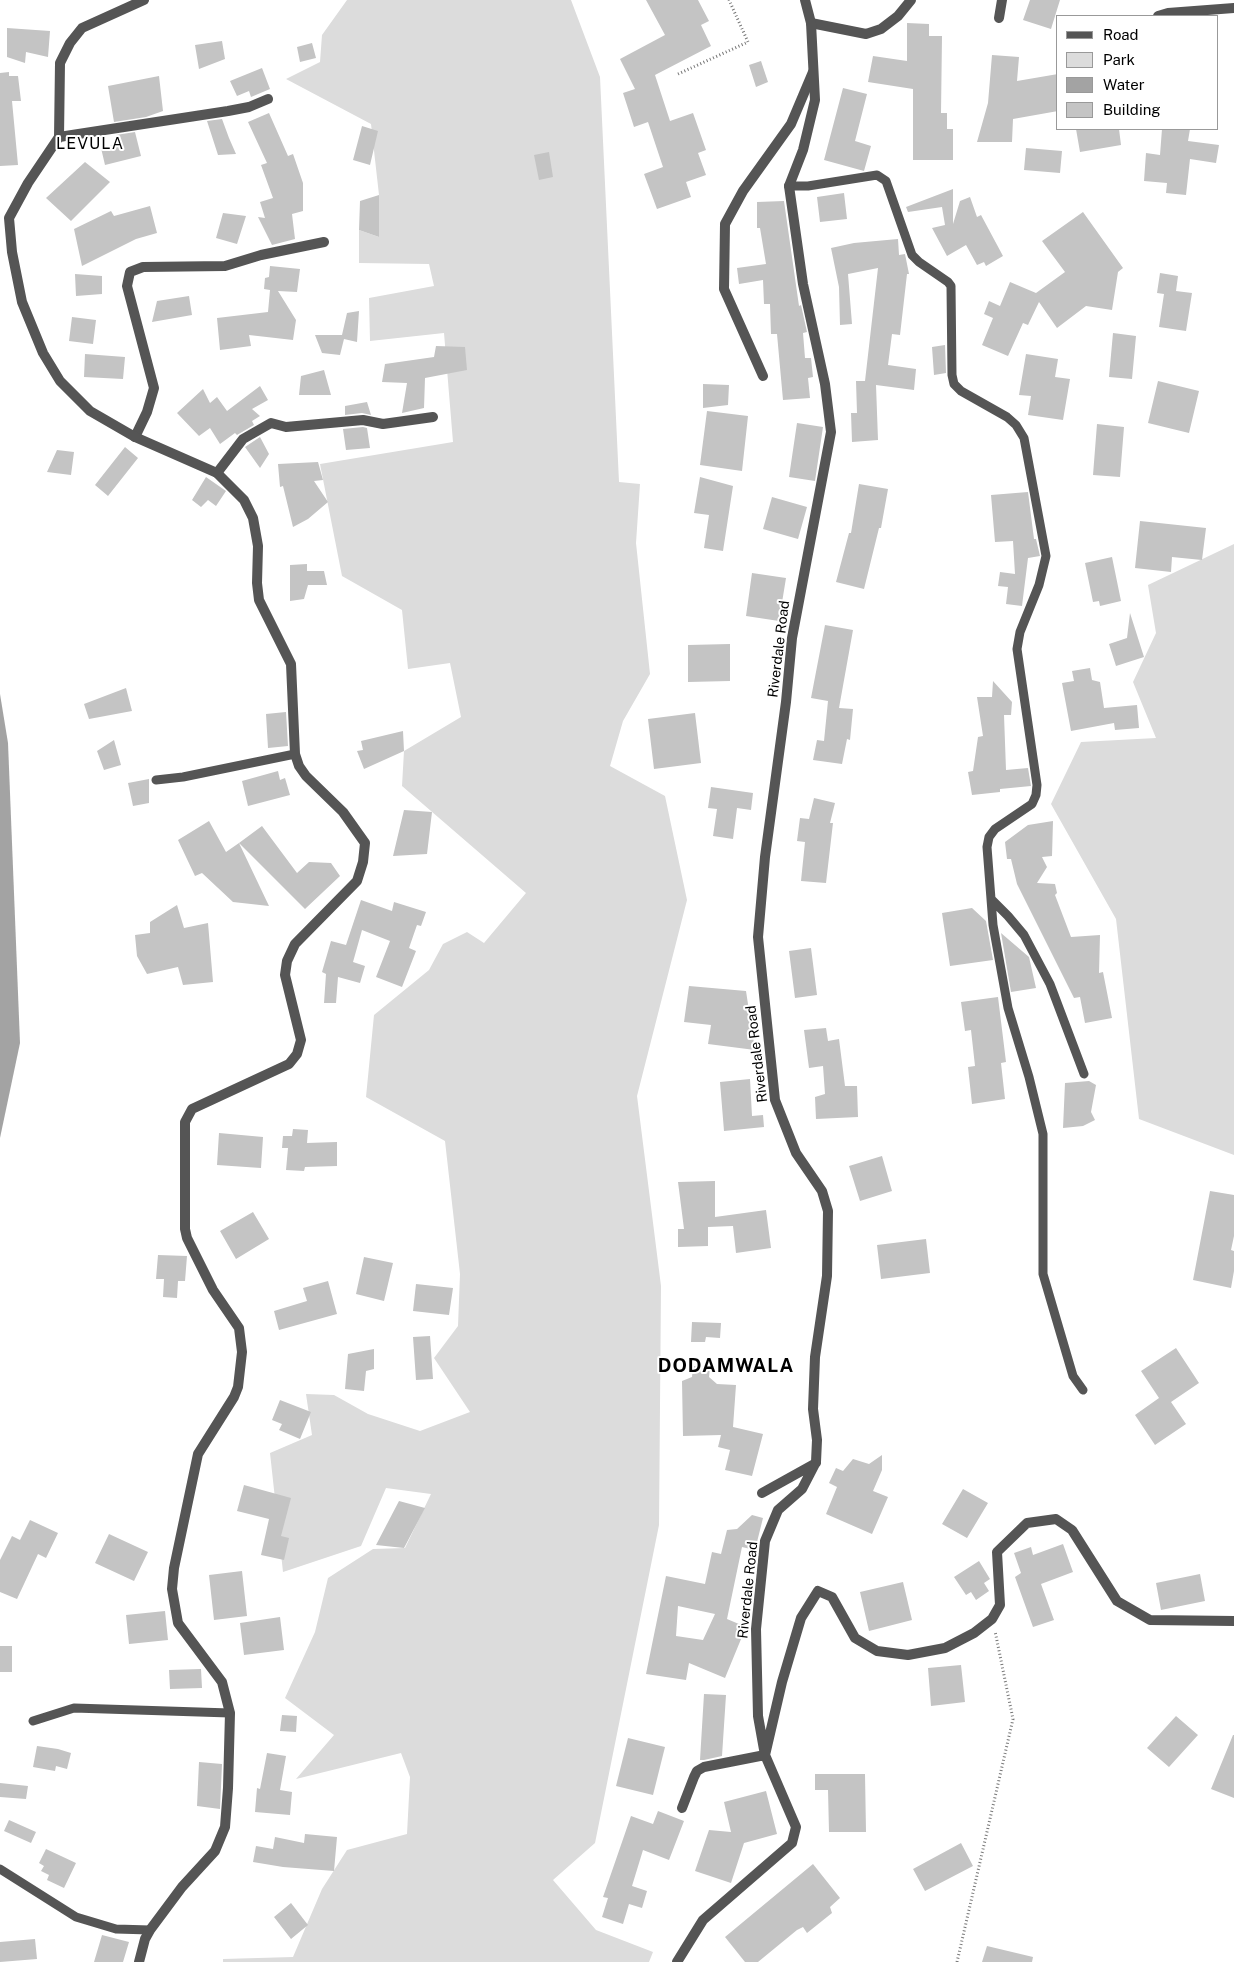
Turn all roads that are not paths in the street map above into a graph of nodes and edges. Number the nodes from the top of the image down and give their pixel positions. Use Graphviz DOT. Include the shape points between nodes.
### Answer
graph roads {
  1 [pos="144,0"];
  2 [pos="805,0"];
  3 [pos="911,0"];
  4 [pos="1002,0"];
  5 [pos="1234,8"];
  6 [pos="1161,15"];
  7 [pos="999,18"];
  8 [pos="811,23"];
  9 [pos="813,72"];
  10 [pos="268,100"];
  11 [pos="60,137"];
  12 [pos="789,186"];
  13 [pos="324,242"];
  14 [pos="763,376"];
  15 [pos="433,416"];
  16 [pos="135,437"];
  17 [pos="217,473"];
  18 [pos="295,754"];
  19 [pos="156,780"];
  20 [pos="992,900"];
  21 [pos="1084,1074"];
  22 [pos="1083,1390"];
  23 [pos="816,1462"];
  24 [pos="762,1493"];
  25 [pos="1234,1621"];
  26 [pos="230,1713"];
  27 [pos="33,1721"];
  28 [pos="765,1755"];
  29 [pos="682,1808"];
  30 [pos="0,1869"];
  31 [pos="150,1930"];
  32 [pos="139,1962"];
  33 [pos="677,1962"];
  1 -- 11 [label="street" via="82,28 70,43 60,63"];
  2 -- 8 [label="street"];
  3 -- 8 [label="street" via="881,29 866,34"];
  4 -- 7 [label="street"];
  5 -- 6 [label="street"];
  8 -- 9 [label="street"];
  9 -- 12 [label="street" via="816,100 803,150"];
  9 -- 14 [label="street" via="791,124 743,191 725,224 724,288"];
  10 -- 11 [label="street" via="228,111"];
  11 -- 16 [label="street" via="28,183 10,218 12,252 22,302 43,353 60,381 90,411"];
  12 -- 20 [label="lane" via="877,175 886,181 912,254 951,286 954,384 1007,417 1024,438 1046,556 1017,649 1037,785 1032,804 995,829 989,837"];
  12 -- 23 [label="street, Riverdale Road" via="803,284 825,384 831,432 792,638 758,937 775,1100 796,1154 822,1192 828,1211 828,1276 815,1358"];
  13 -- 16 [label="street" via="225,266 143,266 130,272 127,286 154,388"];
  15 -- 17 [label="street" via="383,424 364,420 286,427 271,423 243,439"];
  16 -- 17 [label="street"];
  17 -- 18 [label="street" via="244,500 253,518 258,546 259,600 291,664"];
  18 -- 19 [label="lane"];
  18 -- 26 [label="street" via="306,776 343,812 364,843 363,862 357,881 295,944 287,961 285,975 301,1040 297,1054 289,1064 192,1108 185,1122 187,1238 238,1328 242,1352 234,1397 198,1454 172,1588 178,1622 222,1682"];
  20 -- 21 [label="lane" via="1024,935 1050,984"];
  20 -- 22 [label="lane" via="993,925 1008,1008 1043,1134 1043,1274 1073,1376"];
  23 -- 24 [label="street"];
  23 -- 28 [label="street, Riverdale Road" via="802,1489 778,1510 765,1541 756,1629 758,1716"];
  25 -- 28 [label="street" via="1150,1620 1117,1601 1072,1530 1056,1519 1026,1523 998,1552 1000,1605 992,1619 945,1648 908,1655 877,1652 856,1638 832,1597 818,1591 802,1618 782,1682"];
  26 -- 27 [label="lane" via="74,1708"];
  26 -- 31 [label="street" via="225,1827 215,1851 182,1887"];
  28 -- 29 [label="street" via="697,1771"];
  28 -- 33 [label="street, Riverdale Road" via="796,1827 792,1843 703,1920"];
  30 -- 31 [label="lane" via="76,1917 116,1929"];
  31 -- 32 [label="street"];
}
